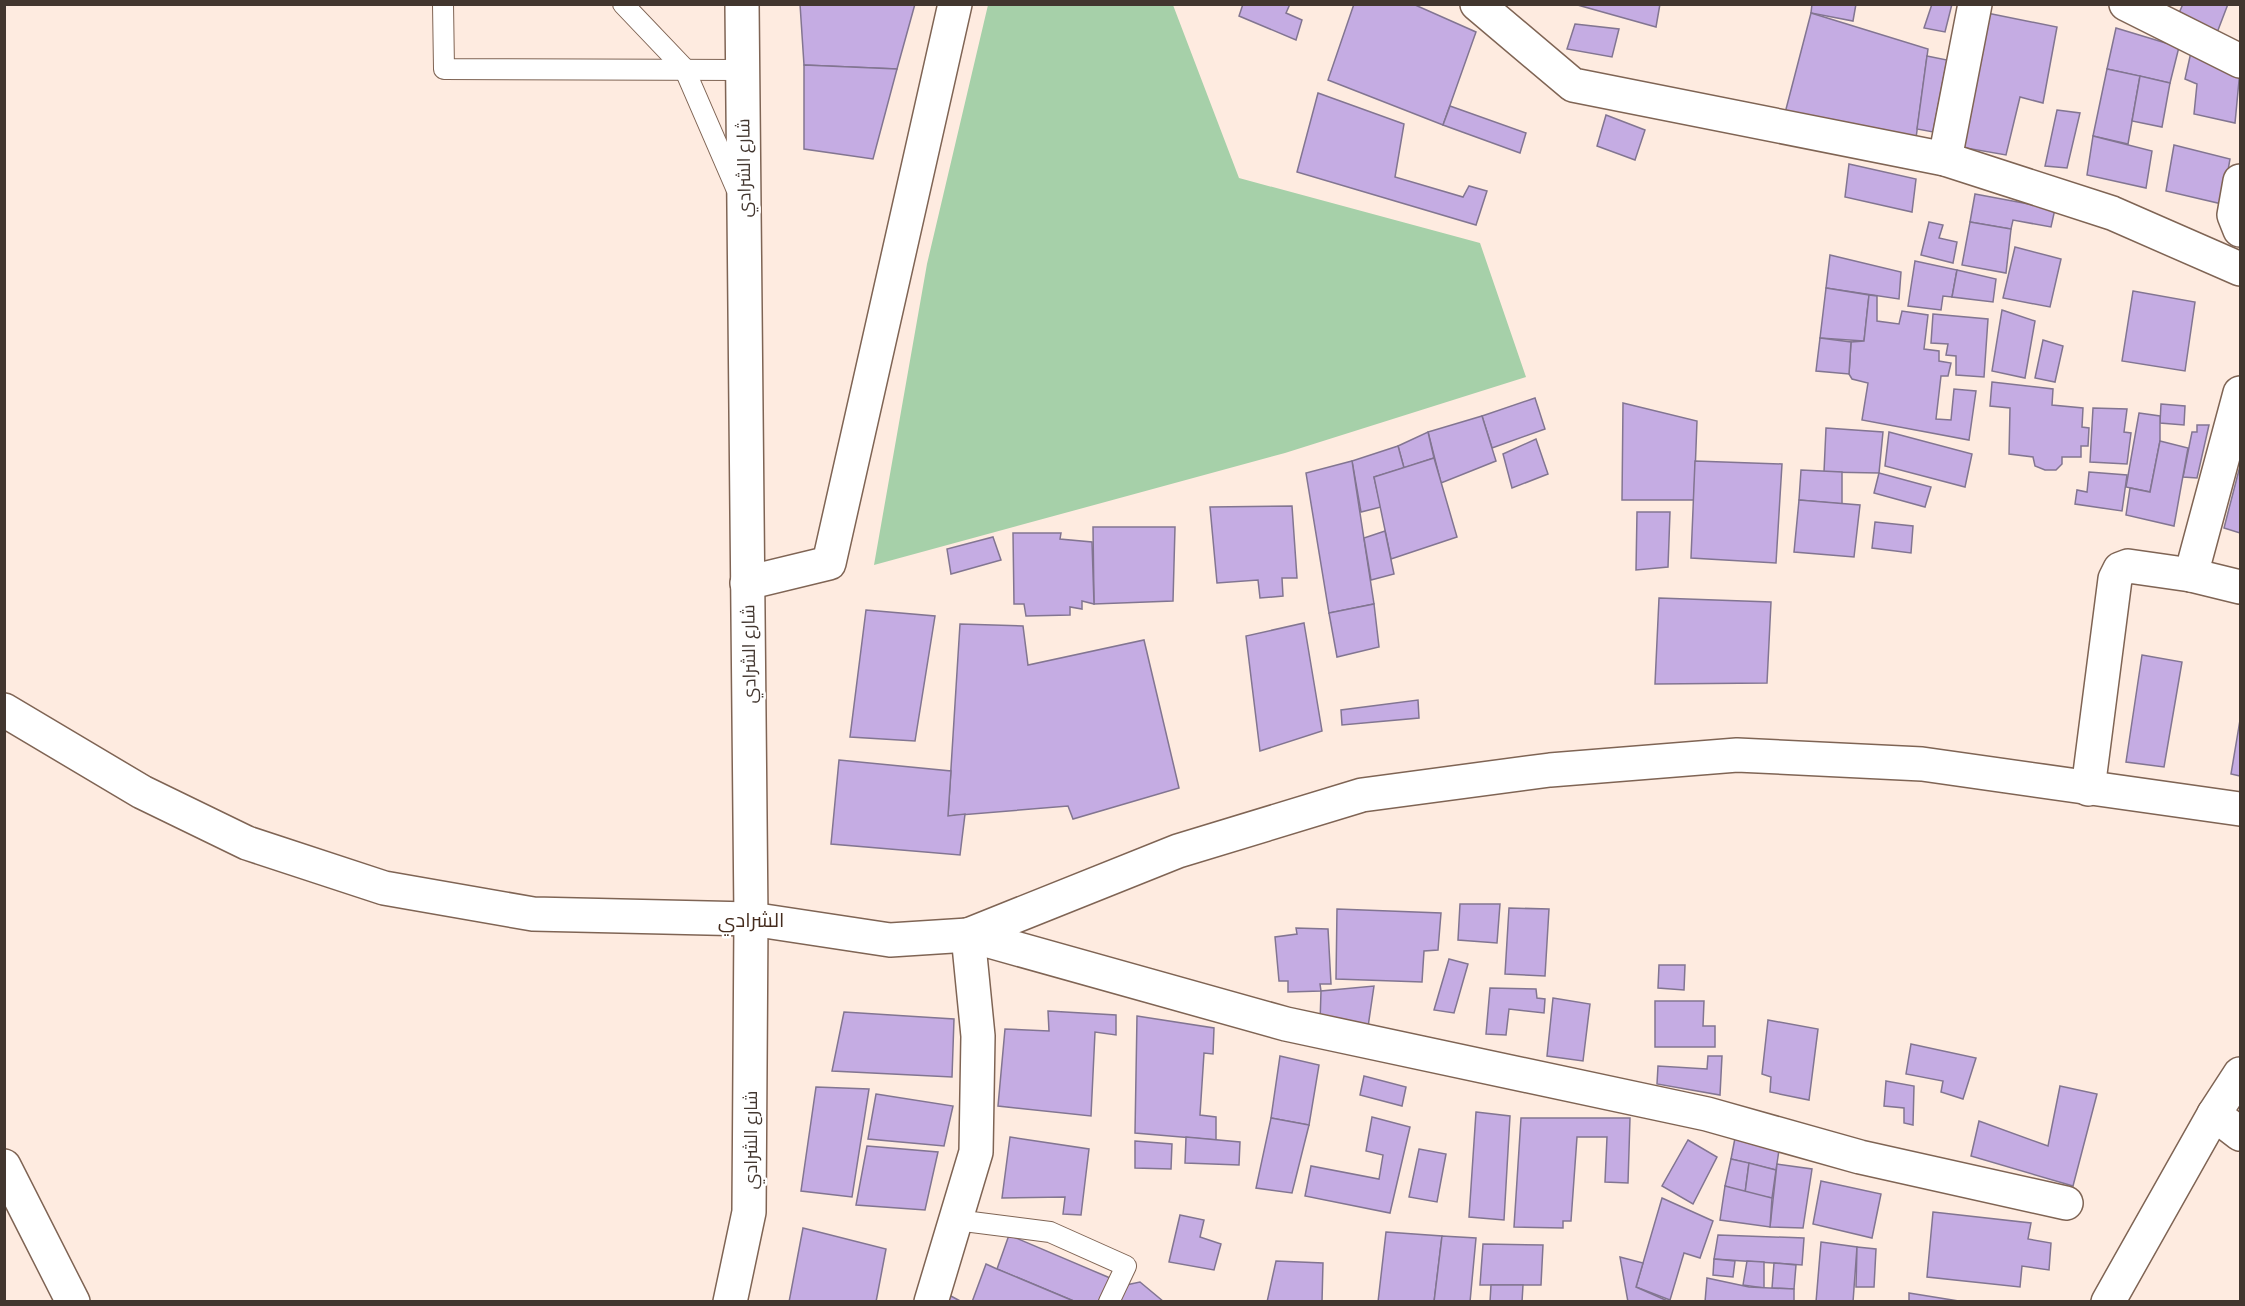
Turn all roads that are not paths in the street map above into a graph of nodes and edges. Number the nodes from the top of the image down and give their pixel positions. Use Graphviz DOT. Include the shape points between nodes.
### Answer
graph roads {
  1 [pos="443,4"];
  2 [pos="623,4"];
  3 [pos="742,4"];
  4 [pos="955,4"];
  5 [pos="1477,4"];
  6 [pos="1975,4"];
  7 [pos="2126,4"];
  8 [pos="2241,61"];
  9 [pos="684,68"];
  10 [pos="742,70"];
  11 [pos="1945,159"];
  12 [pos="2241,181"];
  13 [pos="744,205"];
  14 [pos="2241,230"];
  15 [pos="2241,269"];
  16 [pos="2241,393"];
  17 [pos="2191,575"];
  18 [pos="747,583"];
  19 [pos="2241,587"];
  20 [pos="4,710"];
  21 [pos="2088,789"];
  22 [pos="2241,809"];
  23 [pos="751,919"];
  24 [pos="968,935"];
  25 [pos="2241,1074"];
  26 [pos="2214,1114"];
  27 [pos="2241,1134"];
  28 [pos="4,1166"];
  29 [pos="2066,1203"];
  30 [pos="956,1220"];
  31 [pos="73,1302"];
  32 [pos="730,1302"];
  33 [pos="931,1302"];
  34 [pos="1109,1302"];
  35 [pos="2108,1302"];
  1 -- 9 [label="lane" via="444,69"];
  2 -- 9 [label="lane"];
  3 -- 10 [label="street, شارع الشرادي"];
  4 -- 18 [label="street" via="829,563"];
  5 -- 11 [label="street" via="1573,85"];
  6 -- 11 [label="street"];
  7 -- 8 [label="street"];
  9 -- 10 [label="lane"];
  9 -- 13 [label="lane"];
  10 -- 13 [label="street, شارع الشرادي"];
  11 -- 15 [label="street" via="2112,213"];
  12 -- 14 [label="street" via="2234,215"];
  13 -- 18 [label="street, شارع الشرادي"];
  16 -- 17 [label="street"];
  17 -- 19 [label="street"];
  17 -- 21 [label="street" via="2128,566 2120,569 2115,579"];
  18 -- 23 [label="street, شارع الشرادي"];
  20 -- 23 [label="street" via="142,792 247,843 384,888 533,914"];
  21 -- 22 [label="street"];
  21 -- 24 [label="street" via="1922,764 1737,755 1538,772 1362,795 1178,851"];
  23 -- 24 [label="street" via="890,940"];
  23 -- 32 [label="street, شارع الشرادي" via="749,1212"];
  24 -- 29 [label="street" via="1286,1024 1707,1114 1860,1157"];
  24 -- 30 [label="street" via="978,1036 976,1152"];
  25 -- 26 [label="street"];
  26 -- 27 [label="street"];
  26 -- 35 [label="street"];
  28 -- 31 [label="street"];
  30 -- 33 [label="street"];
  30 -- 34 [label="lane" via="1050,1232 1126,1266"];
}
